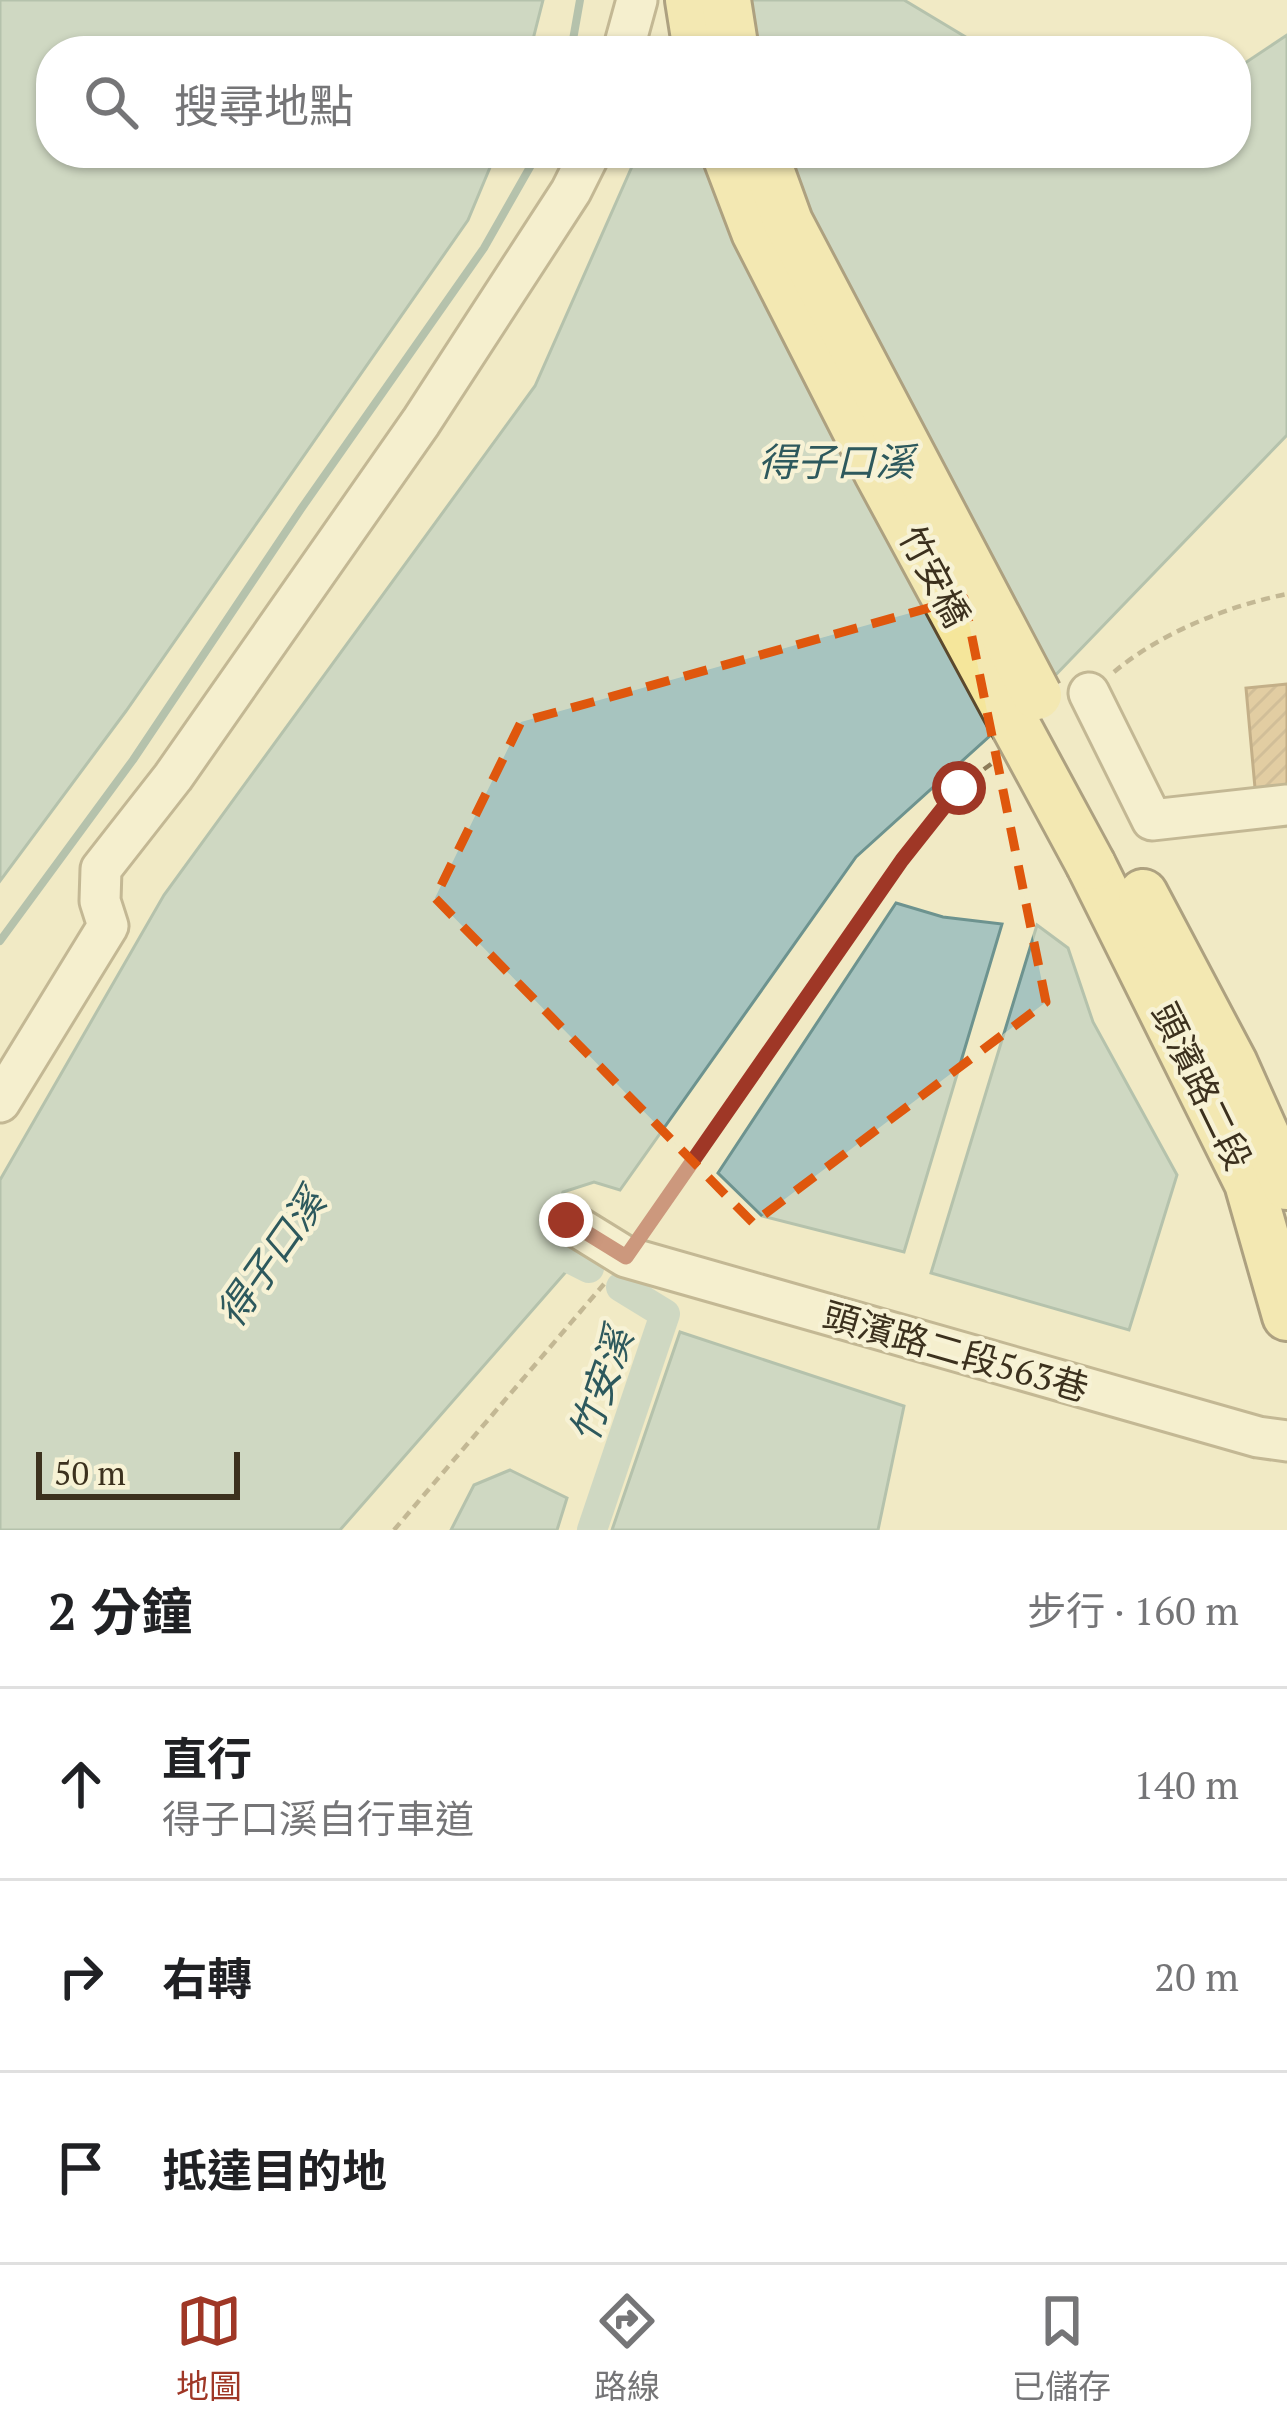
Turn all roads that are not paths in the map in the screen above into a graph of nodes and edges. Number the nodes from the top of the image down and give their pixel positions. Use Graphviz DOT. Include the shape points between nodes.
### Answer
graph roads {
  1 [pos="637,0"];
  2 [pos="691,0"];
  3 [pos="725,0"];
  4 [pos="627,36"];
  5 [pos="696,36"];
  6 [pos="731,36"];
  7 [pos="582,168"];
  8 [pos="732,168"];
  9 [pos="769,168"];
  10 [pos="1089,693"];
  11 [pos="1287,805"];
  12 [pos="1105,857"];
  13 [pos="0,1102"];
  14 [pos="1287,1185"];
  15 [pos="566,1220"];
  16 [pos="1287,1316"];
  17 [pos="1287,1441"];
  1 -- 4 [label="lane"];
  2 -- 5 [label="main road"];
  3 -- 6 [label="main road"];
  7 -- 13 [label="lane" via="421,422 101,869 108,926"];
  8 -- 12 [label="main road, 竹安橋, bridge" via="797,312"];
  9 -- 12 [label="main road, 竹安橋, bridge"];
  10 -- 11 [label="lane" via="1152,820"];
  12 -- 14 [label="main road, 頭濱路二段" via="1233,1064"];
  12 -- 16 [label="main road, 頭濱路二段" via="1249,1184"];
  15 -- 17 [label="lane, 頭濱路二段563巷" via="626,1257"];
}
